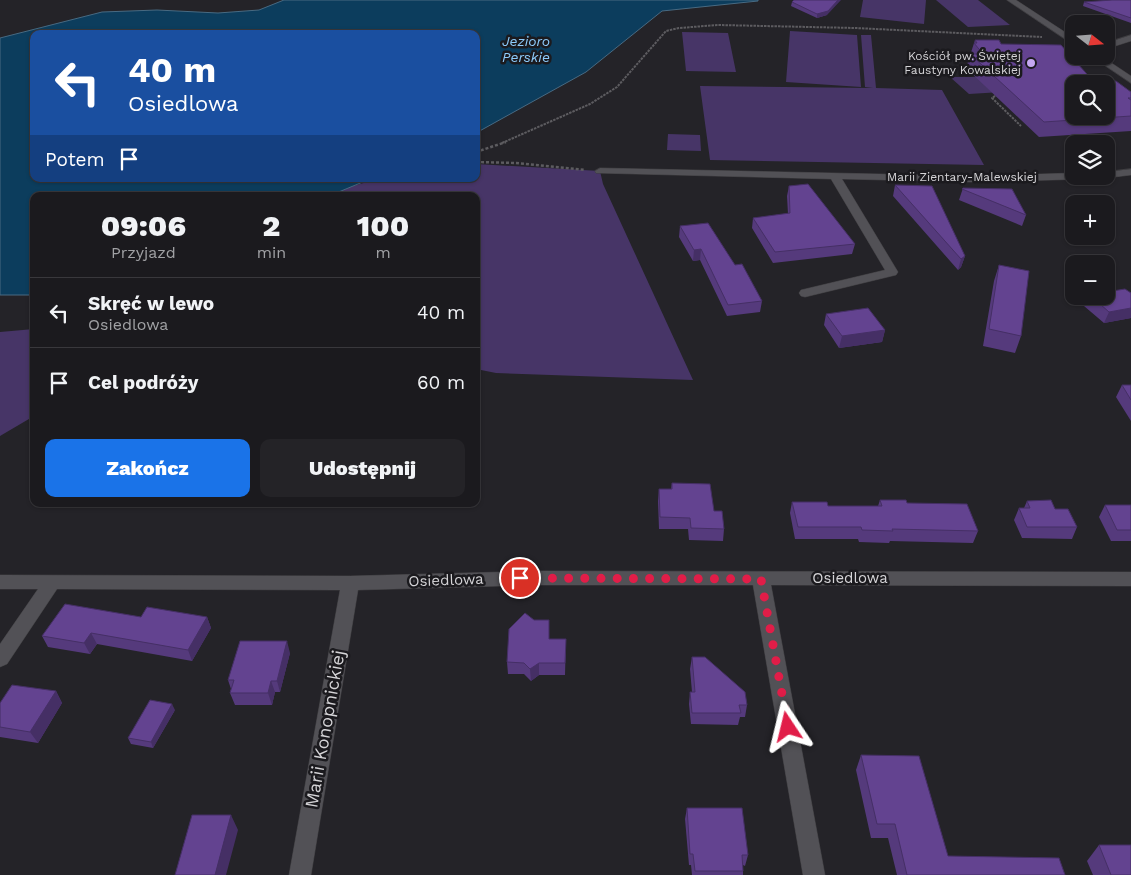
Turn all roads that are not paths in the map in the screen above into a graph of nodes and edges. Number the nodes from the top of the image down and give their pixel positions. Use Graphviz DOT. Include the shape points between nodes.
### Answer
graph roads {
  1 [pos="1011,0"];
  2 [pos="1065,35"];
  3 [pos="1131,38"];
  4 [pos="1115,43"];
  5 [pos="1108,65"];
  6 [pos="1131,80"];
  7 [pos="600,171"];
  8 [pos="1131,172"];
  9 [pos="1115,174"];
  10 [pos="834,175"];
  11 [pos="1065,177"];
  12 [pos="805,293"];
  13 [pos="761,579"];
  14 [pos="1131,579"];
  15 [pos="0,582"];
  16 [pos="350,582"];
  17 [pos="52,583"];
  18 [pos="0,658"];
  19 [pos="300,875"];
  20 [pos="814,875"];
  1 -- 2 [label="street"];
  3 -- 4 [label="street"];
  5 -- 6 [label="street"];
  7 -- 10 [label="street, Marii Zientary-Malewskiej"];
  8 -- 9 [label="street"];
  10 -- 11 [label="street, Marii Zientary-Malewskiej" via="973,179"];
  10 -- 12 [label="street" via="892,272"];
  13 -- 14 [label="street, Osiedlowa"];
  13 -- 16 [label="street, Osiedlowa" via="539,578"];
  13 -- 20 [label="street"];
  15 -- 17 [label="street, Osiedlowa"];
  16 -- 17 [label="street, Osiedlowa"];
  16 -- 19 [label="street, Marii Konopnickiej"];
  17 -- 18 [label="street"];
}
